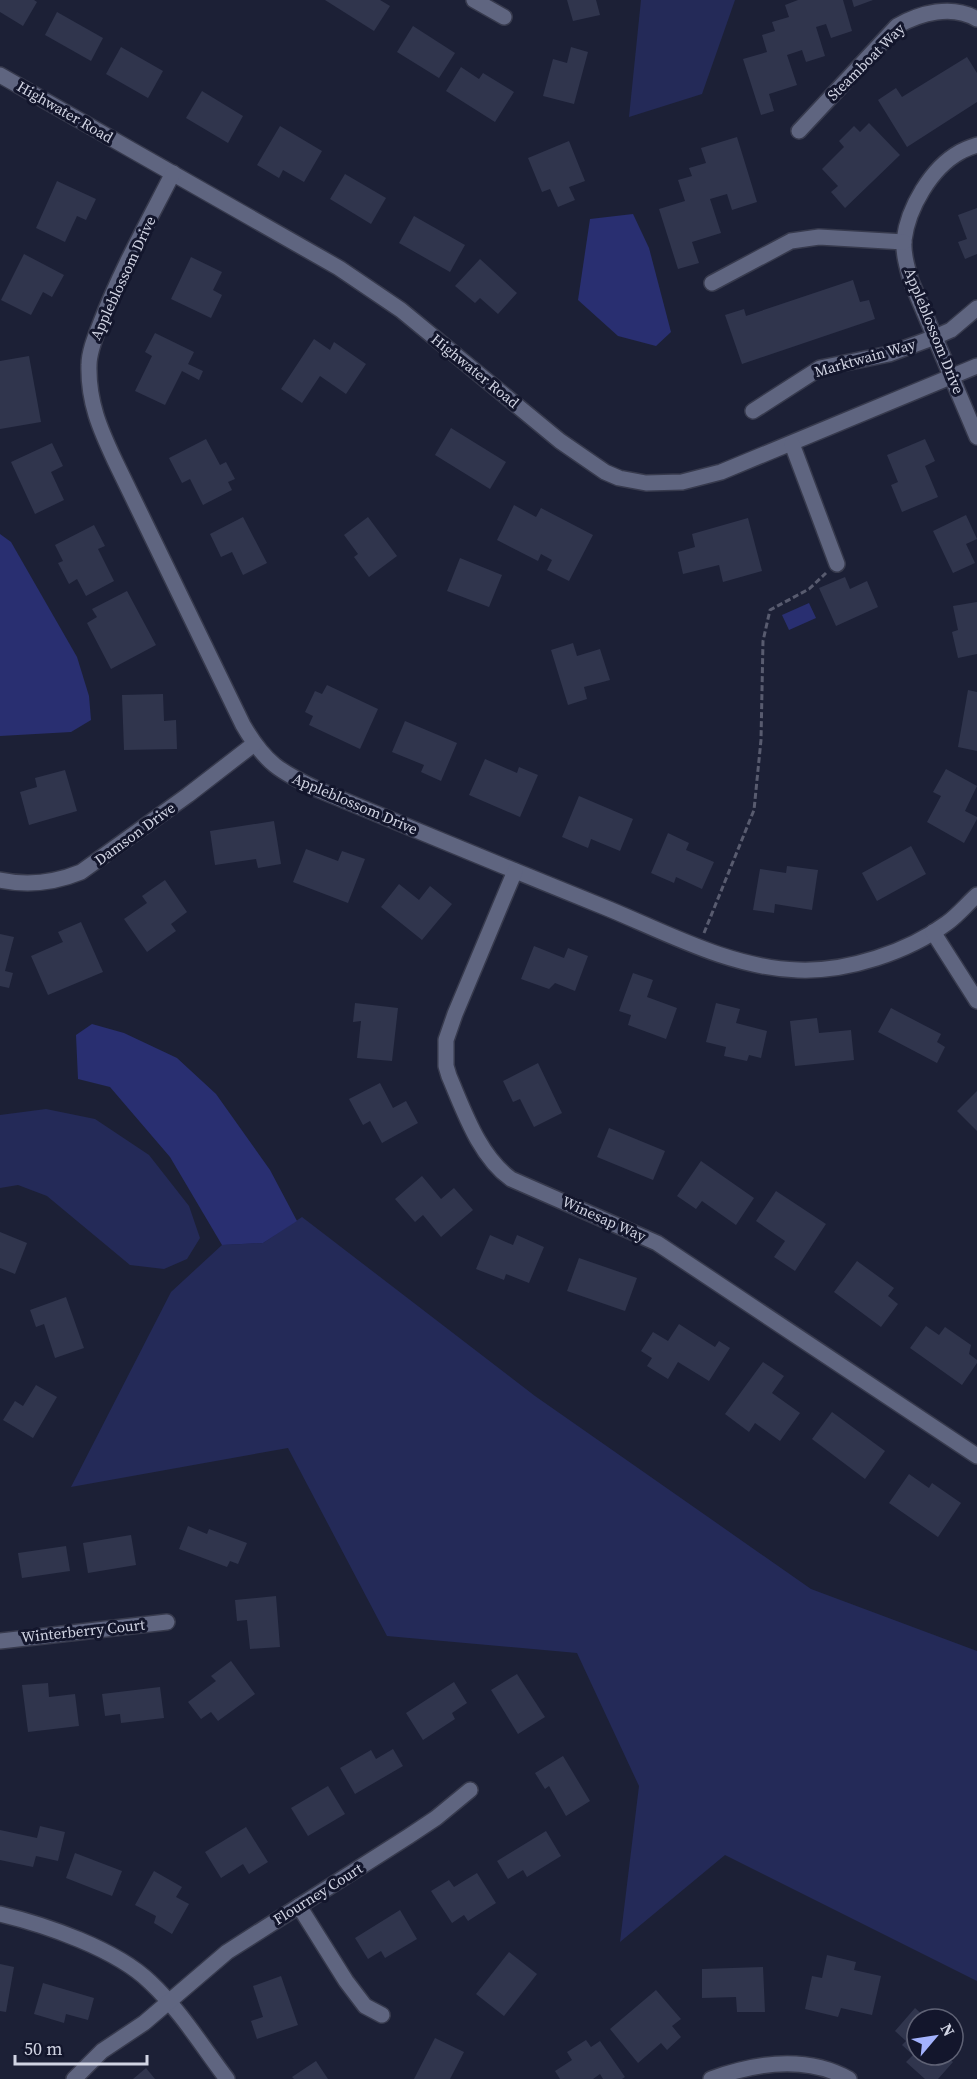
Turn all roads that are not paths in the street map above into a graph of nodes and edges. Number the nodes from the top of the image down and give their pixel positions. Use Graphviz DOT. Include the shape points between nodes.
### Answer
graph roads {
  1 [pos="474,0"];
  2 [pos="961,7"];
  3 [pos="504,17"];
  4 [pos="977,19"];
  5 [pos="0,75"];
  6 [pos="799,131"];
  7 [pos="977,145"];
  8 [pos="173,173"];
  9 [pos="904,242"];
  10 [pos="712,283"];
  11 [pos="977,308"];
  12 [pos="935,337"];
  13 [pos="977,366"];
  14 [pos="951,376"];
  15 [pos="753,411"];
  16 [pos="977,437"];
  17 [pos="792,444"];
  18 [pos="837,564"];
  19 [pos="254,744"];
  20 [pos="515,871"];
  21 [pos="0,880"];
  22 [pos="977,895"];
  23 [pos="933,932"];
  24 [pos="977,1001"];
  25 [pos="977,1456"];
  26 [pos="167,1622"];
  27 [pos="0,1641"];
  28 [pos="470,1790"];
  29 [pos="299,1906"];
  30 [pos="0,1914"];
  31 [pos="168,2002"];
  32 [pos="382,2014"];
  33 [pos="74,2079"];
  34 [pos="227,2079"];
  35 [pos="711,2079"];
  36 [pos="849,2079"];
  1 -- 3 [label="street"];
  2 -- 4 [label="street, Steamboat Way"];
  2 -- 6 [label="street, Steamboat Way" via="916,15 897,26"];
  5 -- 8 [label="street, Highwater Road"];
  7 -- 9 [label="street, Appleblossom Drive" via="944,164 927,184 908,219"];
  8 -- 17 [label="street, Highwater Road" via="339,268 401,310 560,441 605,472 646,483 682,482 721,472"];
  8 -- 19 [label="street, Appleblossom Drive" via="97,332 88,363 90,391 96,420 115,461"];
  9 -- 10 [label="street" via="819,237 791,241"];
  9 -- 12 [label="street, Appleblossom Drive" via="911,281"];
  11 -- 12 [label="street, Marktwain Way" via="951,330"];
  12 -- 14 [label="street, Appleblossom Drive"];
  12 -- 15 [label="street, Marktwain Way" via="889,354 820,368"];
  13 -- 14 [label="street, Highwater Road"];
  14 -- 16 [label="street, Appleblossom Drive"];
  14 -- 17 [label="street, Highwater Road"];
  17 -- 18 [label="street"];
  19 -- 20 [label="street, Appleblossom Drive" via="268,761 294,778"];
  19 -- 21 [label="street, Damson Drive" via="81,872 39,883"];
  20 -- 23 [label="street, Appleblossom Drive" via="699,945 771,968 829,968 865,961 900,950"];
  20 -- 25 [label="street, Winesap Way" via="446,1040 448,1076 484,1150 512,1179 628,1229 686,1260"];
  22 -- 23 [label="street, Appleblossom Drive"];
  23 -- 24 [label="street"];
  26 -- 27 [label="street, Winterberry Court"];
  28 -- 29 [label="street, Flourney Court" via="427,1824"];
  29 -- 31 [label="street, Flourney Court" via="227,1952"];
  29 -- 32 [label="street" via="346,1982 365,2006"];
  30 -- 31 [label="street" via="101,1950 149,1981"];
  31 -- 33 [label="street, Flourney Court" via="102,2050"];
  31 -- 34 [label="street"];
  35 -- 36 [label="street" via="750,2066 798,2064"];
}
